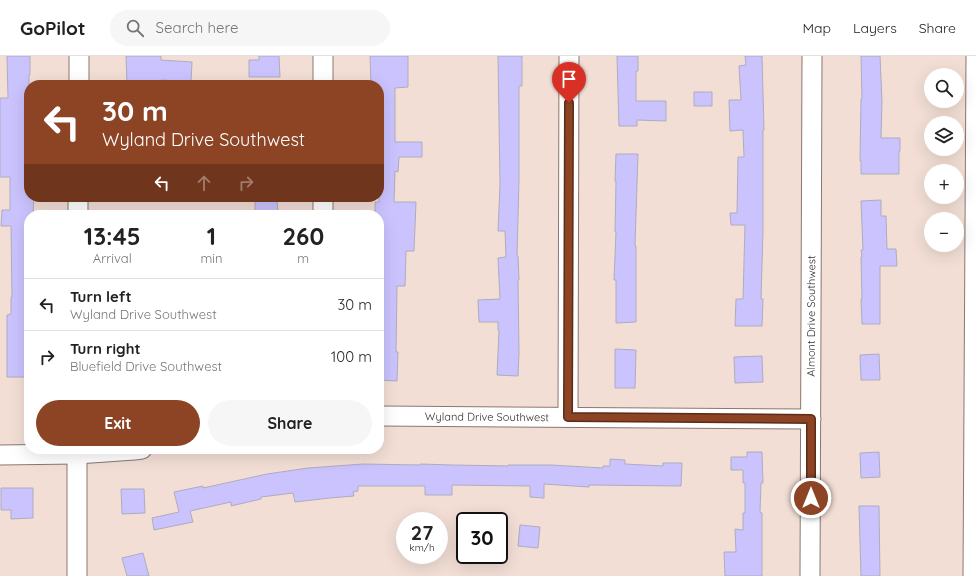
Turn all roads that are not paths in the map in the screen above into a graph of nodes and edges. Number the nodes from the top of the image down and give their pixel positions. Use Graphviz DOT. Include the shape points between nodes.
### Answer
graph roads {
  1 [pos="79,56"];
  2 [pos="323,56"];
  3 [pos="569,56"];
  4 [pos="812,56"];
  5 [pos="976,56"];
  6 [pos="79,80"];
  7 [pos="323,80"];
  8 [pos="976,195"];
  9 [pos="384,416"];
  10 [pos="568,417"];
  11 [pos="811,419"];
  12 [pos="26,454"];
  13 [pos="77,454"];
  14 [pos="0,455"];
  15 [pos="975,473"];
  16 [pos="77,576"];
  17 [pos="810,576"];
  18 [pos="973,576"];
  1 -- 6 [label="street"];
  2 -- 7 [label="street"];
  3 -- 10 [label="street"];
  4 -- 11 [label="street, Almont Drive Southwest"];
  5 -- 8 [label="street"];
  8 -- 15 [label="street"];
  9 -- 10 [label="street, Wyland Drive Southwest"];
  10 -- 11 [label="street, Wyland Drive Southwest"];
  11 -- 17 [label="street, Almont Drive Southwest"];
  12 -- 14 [label="street"];
  13 -- 16 [label="street"];
  15 -- 18 [label="street"];
}
